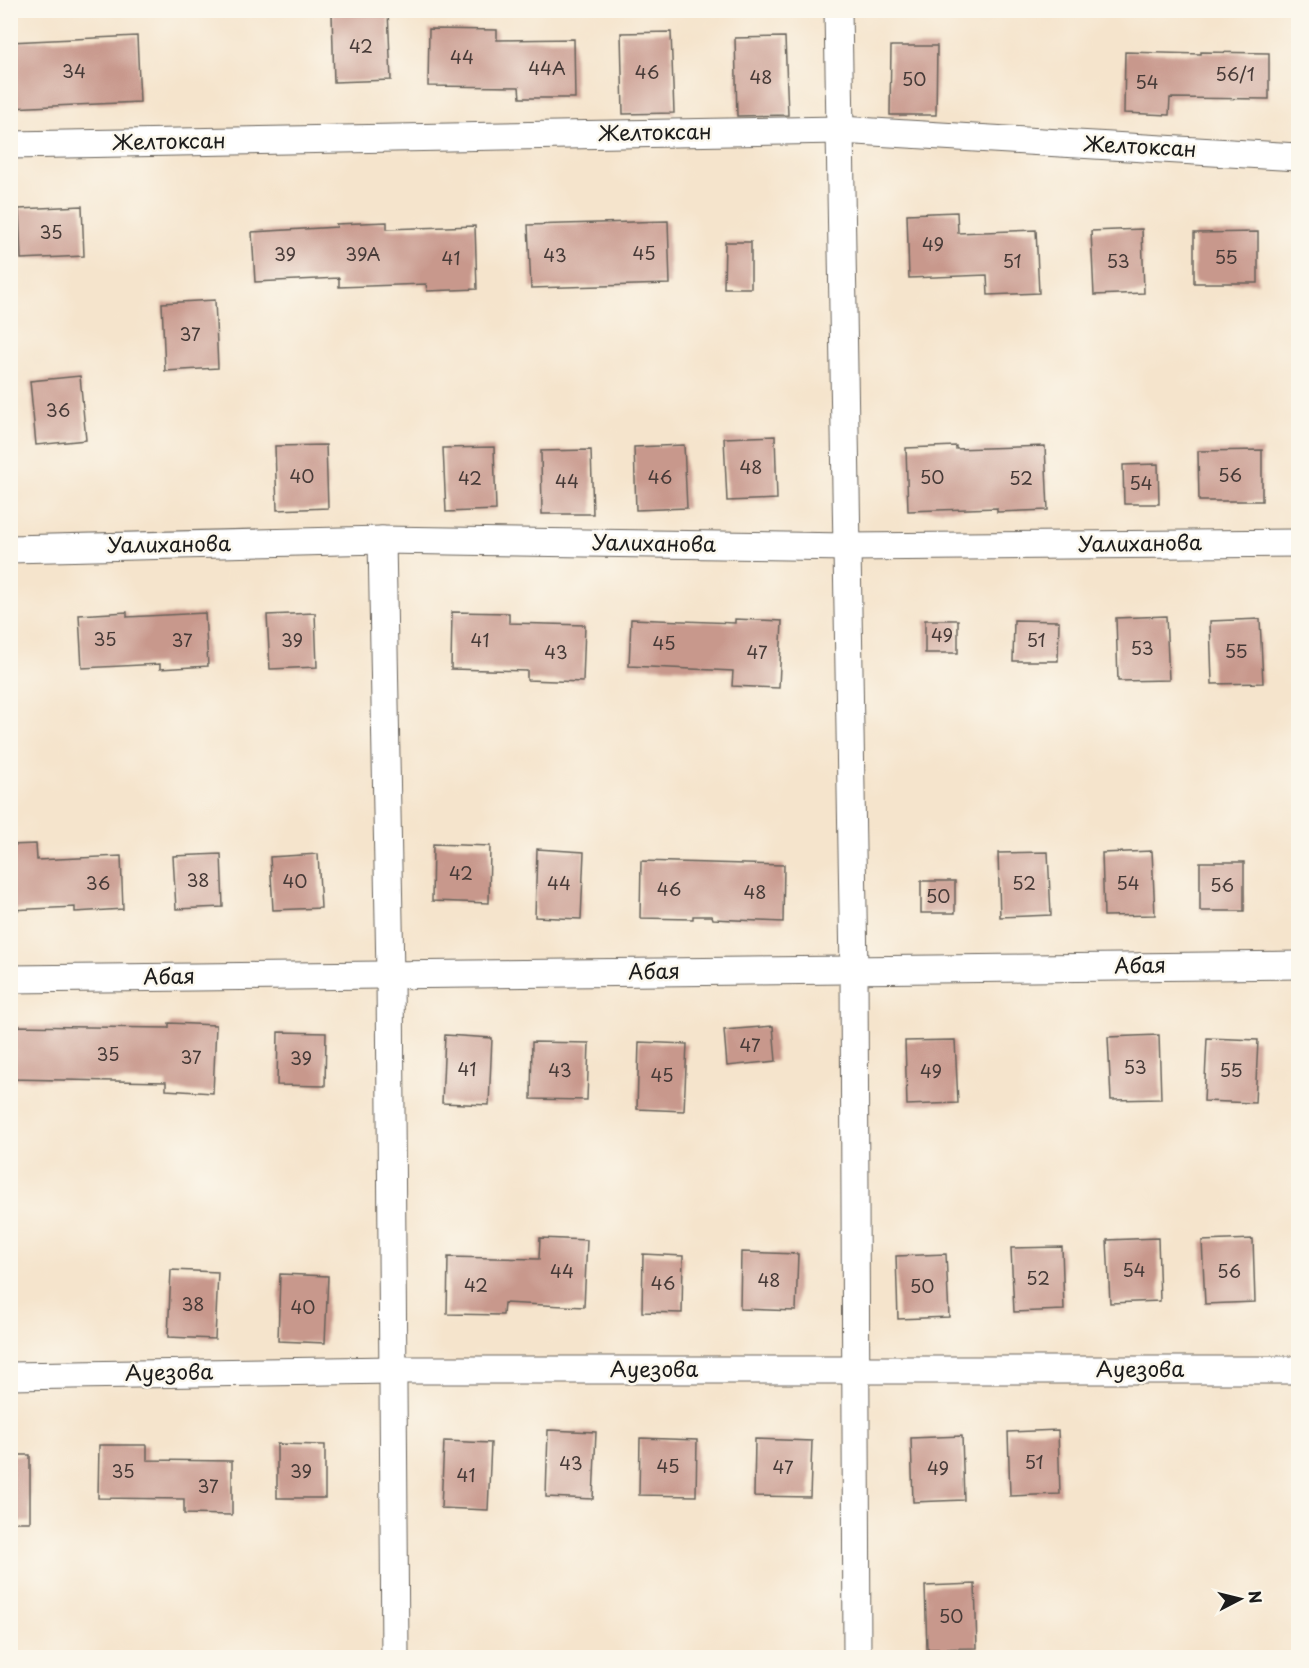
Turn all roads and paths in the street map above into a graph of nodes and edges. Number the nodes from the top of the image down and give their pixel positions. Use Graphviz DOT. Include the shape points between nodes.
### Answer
graph roads {
  1 [pos="838,10"];
  2 [pos="840,130"];
  3 [pos="10,145"];
  4 [pos="1299,157"];
  5 [pos="382,540"];
  6 [pos="1299,543"];
  7 [pos="846,547"];
  8 [pos="10,549"];
  9 [pos="1299,965"];
  10 [pos="854,970"];
  11 [pos="390,975"];
  12 [pos="10,979"];
  13 [pos="393,1370"];
  14 [pos="855,1370"];
  15 [pos="1299,1370"];
  16 [pos="10,1376"];
  17 [pos="395,1658"];
  18 [pos="857,1658"];
  1 -- 2 [label="street"];
  2 -- 3 [label="street, Желтоксан"];
  2 -- 4 [label="street, Желтоксан"];
  2 -- 7 [label="street"];
  5 -- 7 [label="street, Уалиханова"];
  5 -- 8 [label="street, Уалиханова"];
  5 -- 11 [label="street"];
  6 -- 7 [label="street, Уалиханова"];
  7 -- 10 [label="street"];
  9 -- 10 [label="street, Абая"];
  10 -- 11 [label="street, Абая"];
  10 -- 14 [label="street"];
  11 -- 12 [label="street, Абая"];
  11 -- 13 [label="street"];
  13 -- 14 [label="street, Ауезова"];
  13 -- 16 [label="street, Ауезова"];
  13 -- 17 [label="street"];
  14 -- 15 [label="street, Ауезова"];
  14 -- 18 [label="street"];
}
